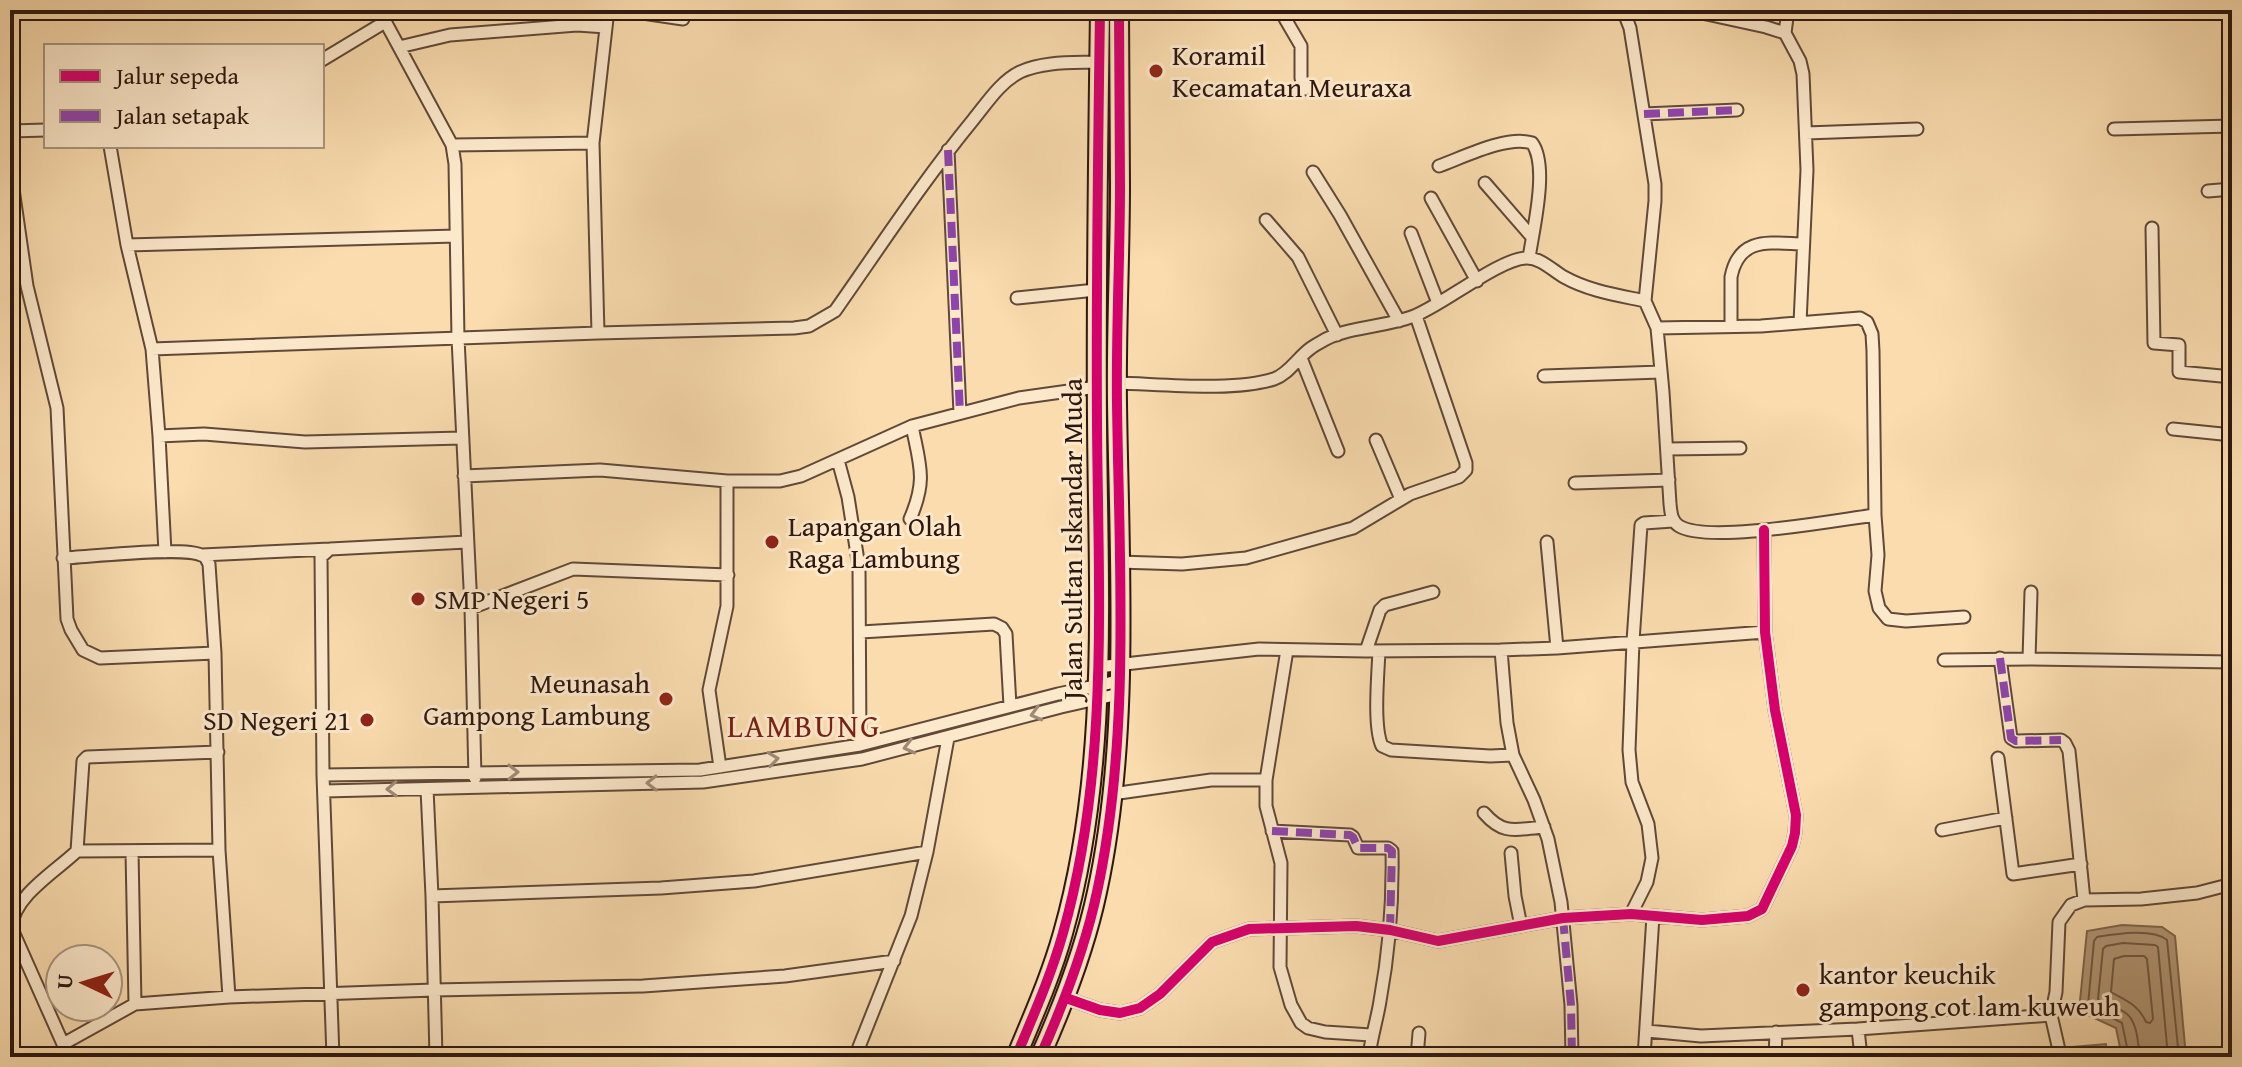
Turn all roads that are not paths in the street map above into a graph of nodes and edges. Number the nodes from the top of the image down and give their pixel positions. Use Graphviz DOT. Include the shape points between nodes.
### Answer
graph roads {
  1 [pos="379,10"];
  2 [pos="608,10"];
  3 [pos="622,10"];
  4 [pos="1100,10"];
  5 [pos="1119,10"];
  6 [pos="1280,10"];
  7 [pos="1623,10"];
  8 [pos="1688,10"];
  9 [pos="1788,10"];
  10 [pos="1731,14"];
  11 [pos="683,19"];
  12 [pos="385,22"];
  13 [pos="606,27"];
  14 [pos="1785,33"];
  15 [pos="399,47"];
  16 [pos="324,59"];
  17 [pos="1099,62"];
  18 [pos="1305,89"];
  19 [pos="1737,110"];
  20 [pos="1644,114"];
  21 [pos="2232,126"];
  22 [pos="1917,129"];
  23 [pos="2114,129"];
  24 [pos="44,130"];
  25 [pos="10,131"];
  26 [pos="1806,133"];
  27 [pos="593,143"];
  28 [pos="452,145"];
  29 [pos="110,148"];
  30 [pos="948,150"];
  31 [pos="1439,166"];
  32 [pos="10,168"];
  33 [pos="1313,172"];
  34 [pos="1485,183"];
  35 [pos="2232,189"];
  36 [pos="2208,191"];
  37 [pos="1431,198"];
  38 [pos="1266,220"];
  39 [pos="2152,228"];
  40 [pos="1411,233"];
  41 [pos="456,236"];
  42 [pos="1532,237"];
  43 [pos="1803,244"];
  44 [pos="127,245"];
  45 [pos="1529,258"];
  46 [pos="1477,281"];
  47 [pos="1096,290"];
  48 [pos="1017,298"];
  49 [pos="1645,301"];
  50 [pos="1438,303"];
  51 [pos="1416,316"];
  52 [pos="1399,321"];
  53 [pos="1800,323"];
  54 [pos="1731,325"];
  55 [pos="1657,328"];
  56 [pos="598,333"];
  57 [pos="1337,335"];
  58 [pos="458,338"];
  59 [pos="152,349"];
  60 [pos="1301,358"];
  61 [pos="1661,372"];
  62 [pos="1544,376"];
  63 [pos="2232,377"];
  64 [pos="1117,383"];
  65 [pos="1097,387"];
  66 [pos="960,413"];
  67 [pos="912,426"];
  68 [pos="2173,429"];
  69 [pos="2232,435"];
  70 [pos="159,436"];
  71 [pos="462,438"];
  72 [pos="1376,440"];
  73 [pos="1740,448"];
  74 [pos="1667,449"];
  75 [pos="1338,451"];
  76 [pos="838,460"];
  77 [pos="464,476"];
  78 [pos="1669,480"];
  79 [pos="727,481"];
  80 [pos="1575,483"];
  81 [pos="1401,499"];
  82 [pos="1875,515"];
  83 [pos="910,519"];
  84 [pos="1673,521"];
  85 [pos="1764,530"];
  86 [pos="467,542"];
  87 [pos="1547,542"];
  88 [pos="330,549"];
  89 [pos="165,552"];
  90 [pos="202,555"];
  91 [pos="63,558"];
  92 [pos="1119,562"];
  93 [pos="728,575"];
  94 [pos="1433,592"];
  95 [pos="2031,592"];
  96 [pos="471,608"];
  97 [pos="1964,617"];
  98 [pos="861,632"];
  99 [pos="1765,632"];
  100 [pos="1633,641"];
  101 [pos="1557,648"];
  102 [pos="1287,650"];
  103 [pos="1501,650"];
  104 [pos="1372,651"];
  105 [pos="215,653"];
  106 [pos="2000,658"];
  107 [pos="2029,659"];
  108 [pos="1944,660"];
  109 [pos="2232,662"];
  110 [pos="1119,680"];
  111 [pos="1098,684"];
  112 [pos="1010,706"];
  113 [pos="948,738"];
  114 [pos="860,745"];
  115 [pos="218,752"];
  116 [pos="802,755"];
  117 [pos="1513,755"];
  118 [pos="1998,758"];
  119 [pos="720,767"];
  120 [pos="804,768"];
  121 [pos="475,773"];
  122 [pos="323,775"];
  123 [pos="1266,780"];
  124 [pos="475,788"];
  125 [pos="427,789"];
  126 [pos="324,791"];
  127 [pos="1112,794"];
  128 [pos="1484,813"];
  129 [pos="2006,818"];
  130 [pos="1544,827"];
  131 [pos="1942,830"];
  132 [pos="1272,831"];
  133 [pos="219,850"];
  134 [pos="77,851"];
  135 [pos="132,852"];
  136 [pos="927,852"];
  137 [pos="1511,853"];
  138 [pos="2081,864"];
  139 [pos="2232,884"];
  140 [pos="432,896"];
  141 [pos="2084,900"];
  142 [pos="1631,914"];
  143 [pos="1653,916"];
  144 [pos="1563,918"];
  145 [pos="1521,926"];
  146 [pos="1281,928"];
  147 [pos="1390,930"];
  148 [pos="894,961"];
  149 [pos="434,990"];
  150 [pos="331,995"];
  151 [pos="229,997"];
  152 [pos="1066,998"];
  153 [pos="135,1004"];
  154 [pos="2051,1015"];
  155 [pos="1858,1029"];
  156 [pos="1647,1031"];
  157 [pos="1776,1032"];
  158 [pos="1419,1033"];
  159 [pos="1371,1035"];
  160 [pos="63,1044"];
  161 [pos="68,1057"];
  162 [pos="333,1057"];
  163 [pos="436,1057"];
  164 [pos="855,1057"];
  165 [pos="1016,1057"];
  166 [pos="1040,1057"];
  167 [pos="1369,1057"];
  168 [pos="1417,1057"];
  169 [pos="1572,1057"];
  170 [pos="1644,1057"];
  171 [pos="1775,1057"];
  172 [pos="1861,1057"];
  173 [pos="2063,1057"];
  1 -- 12 [label="street"];
  2 -- 13 [label="street"];
  3 -- 11 [label="street"];
  4 -- 17 [label="highway, Jalan Sultan Iskandar Muda"];
  5 -- 64 [label="highway, Jalan Sultan Iskandar Muda"];
  6 -- 18 [label="street" via="1301,46"];
  7 -- 20 [label="street"];
  8 -- 10 [label="street"];
  9 -- 14 [label="street"];
  10 -- 14 [label="street"];
  12 -- 15 [label="street"];
  12 -- 16 [label="street"];
  13 -- 15 [label="street" via="450,35"];
  13 -- 27 [label="street"];
  14 -- 26 [label="street" via="1800,61"];
  15 -- 28 [label="street"];
  17 -- 30 [label="street" via="1045,64 1011,78"];
  17 -- 47 [label="highway, Jalan Sultan Iskandar Muda"];
  19 -- 20 [label="street"];
  20 -- 49 [label="street" via="1655,193"];
  21 -- 23 [label="street"];
  22 -- 26 [label="street"];
  24 -- 25 [label="street"];
  26 -- 43 [label="street"];
  27 -- 28 [label="street"];
  27 -- 56 [label="street"];
  28 -- 41 [label="street"];
  29 -- 44 [label="street"];
  30 -- 56 [label="street" via="835,311 809,326"];
  30 -- 66 [label="street"];
  31 -- 42 [label="street" via="1507,142 1532,143 1540,172"];
  32 -- 91 [label="street" via="27,286 57,408"];
  33 -- 52 [label="street"];
  34 -- 42 [label="street"];
  35 -- 36 [label="street"];
  37 -- 46 [label="street"];
  38 -- 57 [label="street" via="1298,257"];
  39 -- 63 [label="street" via="2154,343 2179,345 2179,372"];
  40 -- 50 [label="street"];
  41 -- 44 [label="street"];
  41 -- 58 [label="street"];
  42 -- 45 [label="street"];
  43 -- 53 [label="street"];
  43 -- 54 [label="street" via="1754,244 1742,253 1732,270"];
  44 -- 59 [label="street"];
  45 -- 46 [label="street"];
  45 -- 49 [label="street" via="1598,291"];
  46 -- 50 [label="street"];
  47 -- 48 [label="street"];
  47 -- 65 [label="highway, Jalan Sultan Iskandar Muda"];
  49 -- 55 [label="street"];
  50 -- 51 [label="street"];
  51 -- 52 [label="street"];
  51 -- 81 [label="street" via="1466,470"];
  52 -- 57 [label="street"];
  53 -- 54 [label="street"];
  53 -- 82 [label="street" via="1860,318 1870,326"];
  54 -- 55 [label="street"];
  55 -- 61 [label="street"];
  56 -- 58 [label="street"];
  57 -- 60 [label="street"];
  58 -- 59 [label="street"];
  58 -- 71 [label="street"];
  59 -- 70 [label="street"];
  60 -- 64 [label="street" via="1275,379 1250,384"];
  60 -- 75 [label="street"];
  61 -- 62 [label="street"];
  61 -- 74 [label="street"];
  64 -- 92 [label="highway, Jalan Sultan Iskandar Muda"];
  65 -- 66 [label="street"];
  65 -- 111 [label="highway, Jalan Sultan Iskandar Muda"];
  66 -- 67 [label="street"];
  67 -- 76 [label="street"];
  67 -- 83 [label="street" via="921,473 920,497"];
  68 -- 69 [label="street"];
  70 -- 71 [label="street" via="305,442"];
  70 -- 89 [label="street"];
  71 -- 77 [label="street"];
  72 -- 81 [label="street"];
  73 -- 74 [label="street"];
  74 -- 78 [label="street"];
  76 -- 79 [label="street" via="780,481"];
  76 -- 98 [label="street" via="856,547"];
  77 -- 79 [label="street" via="600,470"];
  77 -- 86 [label="street"];
  78 -- 80 [label="street"];
  78 -- 84 [label="street"];
  79 -- 93 [label="street"];
  81 -- 92 [label="street" via="1353,528 1246,558"];
  82 -- 85 [label="street"];
  82 -- 97 [label="street" via="1875,591 1888,619"];
  84 -- 85 [label="street" via="1693,531"];
  84 -- 100 [label="street" via="1641,525"];
  85 -- 99 [label="street"];
  86 -- 88 [label="street"];
  86 -- 96 [label="street"];
  87 -- 101 [label="street"];
  88 -- 90 [label="street"];
  88 -- 122 [label="street" via="321,557 320,573"];
  89 -- 90 [label="street"];
  89 -- 91 [label="street"];
  90 -- 105 [label="street" via="209,564"];
  91 -- 105 [label="street" via="67,619 78,644 90,655"];
  92 -- 110 [label="highway, Jalan Sultan Iskandar Muda"];
  93 -- 96 [label="street" via="573,569"];
  93 -- 119 [label="street" via="727,606 709,690"];
  94 -- 104 [label="street" via="1385,605"];
  95 -- 107 [label="street"];
  96 -- 121 [label="street"];
  98 -- 112 [label="street" via="994,624 1006,634"];
  98 -- 114 [label="street"];
  99 -- 100 [label="street"];
  99 -- 143 [label="street" via="1796,815 1788,856 1762,909 1748,916"];
  100 -- 101 [label="street"];
  100 -- 142 [label="street" via="1630,766 1648,824 1652,858"];
  101 -- 103 [label="street"];
  102 -- 104 [label="street"];
  102 -- 110 [label="street" via="1259,649"];
  102 -- 123 [label="street"];
  103 -- 104 [label="street"];
  103 -- 117 [label="street"];
  104 -- 117 [label="street" via="1382,746"];
  105 -- 115 [label="street"];
  106 -- 107 [label="street"];
  106 -- 108 [label="street"];
  106 -- 138 [label="street" via="2011,738 2061,740 2069,751"];
  107 -- 109 [label="street"];
  110 -- 111 [label="street"];
  110 -- 111 [label="street"];
  110 -- 127 [label="highway, Jalan Sultan Iskandar Muda"];
  111 -- 112 [label="street"];
  111 -- 113 [label="street, one-way" via="1061,707"];
  111 -- 165 [label="highway, Jalan Sultan Iskandar Muda" via="1082,847 1064,931"];
  112 -- 114 [label="street"];
  113 -- 120 [label="street, one-way"];
  113 -- 136 [label="street"];
  114 -- 116 [label="street"];
  115 -- 133 [label="street"];
  115 -- 134 [label="street" via="87,757 81,771"];
  119 -- 116 [label="street, one-way"];
  116 -- 120 [label="street"];
  117 -- 130 [label="street"];
  118 -- 129 [label="street"];
  121 -- 119 [label="street, one-way"];
  120 -- 124 [label="street, one-way" via="703,782"];
  121 -- 122 [label="street"];
  121 -- 124 [label="street"];
  122 -- 126 [label="street"];
  123 -- 127 [label="street" via="1211,780"];
  123 -- 132 [label="street"];
  124 -- 125 [label="street"];
  125 -- 126 [label="street, one-way"];
  125 -- 140 [label="street"];
  126 -- 150 [label="street"];
  127 -- 152 [label="highway, Jalan Sultan Iskandar Muda" via="1097,892"];
  128 -- 130 [label="street" via="1499,828"];
  129 -- 131 [label="street"];
  129 -- 138 [label="street" via="2013,874"];
  130 -- 144 [label="street"];
  132 -- 146 [label="street" via="1281,863"];
  132 -- 147 [label="street" via="1350,835 1358,848 1392,851"];
  133 -- 135 [label="street"];
  133 -- 151 [label="street"];
  134 -- 135 [label="street"];
  134 -- 160 [label="street" via="23,899 11,927"];
  135 -- 153 [label="street"];
  136 -- 140 [label="street" via="754,881"];
  136 -- 148 [label="street"];
  137 -- 145 [label="street"];
  138 -- 141 [label="street"];
  139 -- 141 [label="street" via="2197,893"];
  140 -- 149 [label="street"];
  141 -- 154 [label="street" via="2071,905 2059,922"];
  142 -- 143 [label="street"];
  142 -- 144 [label="street"];
  143 -- 156 [label="street"];
  144 -- 145 [label="street"];
  144 -- 169 [label="street"];
  145 -- 147 [label="street" via="1438,941"];
  146 -- 147 [label="street"];
  146 -- 152 [label="street" via="1249,929 1212,942 1140,1008 1120,1013"];
  146 -- 159 [label="street" via="1280,967 1301,1023 1325,1032"];
  147 -- 159 [label="street"];
  148 -- 149 [label="street" via="785,976 643,986"];
  148 -- 164 [label="street"];
  149 -- 150 [label="street"];
  149 -- 163 [label="street"];
  150 -- 151 [label="street"];
  150 -- 162 [label="street"];
  151 -- 153 [label="street"];
  152 -- 166 [label="highway, Jalan Sultan Iskandar Muda"];
  153 -- 160 [label="street"];
  154 -- 155 [label="street"];
  154 -- 173 [label="street"];
  155 -- 157 [label="street"];
  155 -- 172 [label="street"];
  156 -- 157 [label="street" via="1701,1036"];
  156 -- 170 [label="street"];
  157 -- 171 [label="street"];
  158 -- 168 [label="street"];
  159 -- 167 [label="street"];
  160 -- 161 [label="street"];
}
